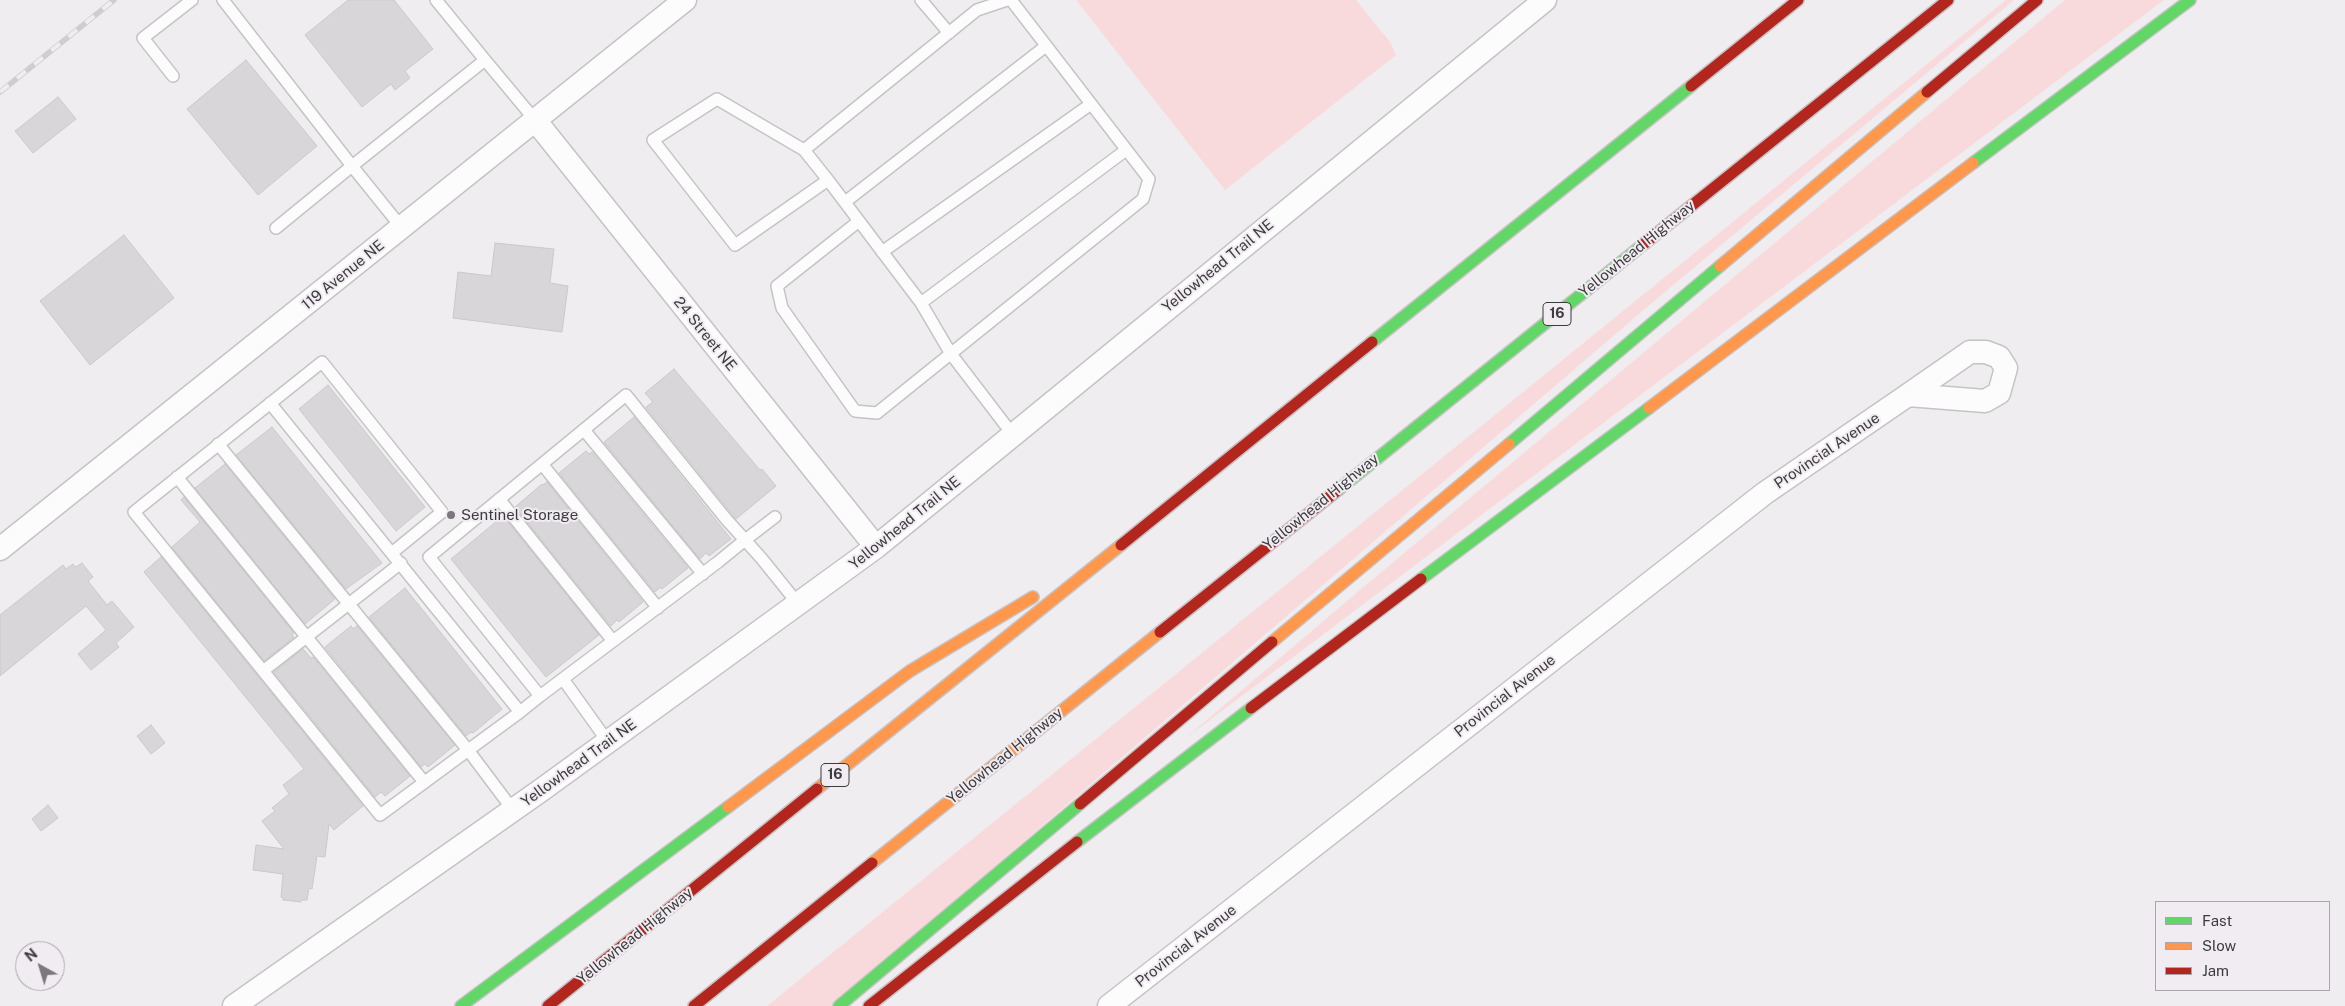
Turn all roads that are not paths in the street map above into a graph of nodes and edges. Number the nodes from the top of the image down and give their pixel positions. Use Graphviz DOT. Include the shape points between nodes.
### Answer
graph roads {
  1 [pos="192,0"];
  2 [pos="223,0"];
  3 [pos="436,0"];
  4 [pos="686,0"];
  5 [pos="922,0"];
  6 [pos="1007,0"];
  7 [pos="1011,0"];
  8 [pos="1545,0"];
  9 [pos="1798,0"];
  10 [pos="1948,0"];
  11 [pos="2037,0"];
  12 [pos="2190,0"];
  13 [pos="949,33"];
  14 [pos="1046,46"];
  15 [pos="485,60"];
  16 [pos="173,76"];
  17 [pos="1091,104"];
  18 [pos="535,120"];
  19 [pos="804,150"];
  20 [pos="1126,150"];
  21 [pos="352,166"];
  22 [pos="828,180"];
  23 [pos="845,202"];
  24 [pos="859,222"];
  25 [pos="276,228"];
  26 [pos="402,228"];
  27 [pos="882,252"];
  28 [pos="921,303"];
  29 [pos="952,354"];
  30 [pos="1908,396"];
  31 [pos="270,403"];
  32 [pos="584,430"];
  33 [pos="1013,435"];
  34 [pos="218,444"];
  35 [pos="542,464"];
  36 [pos="177,477"];
  37 [pos="499,500"];
  38 [pos="774,516"];
  39 [pos="745,540"];
  40 [pos="1122,543"];
  41 [pos="876,547"];
  42 [pos="0,549"];
  43 [pos="393,552"];
  44 [pos="401,563"];
  45 [pos="703,574"];
  46 [pos="350,604"];
  47 [pos="799,605"];
  48 [pos="658,608"];
  49 [pos="306,638"];
  50 [pos="614,641"];
  51 [pos="263,671"];
  52 [pos="563,678"];
  53 [pos="540,696"];
  54 [pos="520,712"];
  55 [pos="608,742"];
  56 [pos="468,750"];
  57 [pos="424,782"];
  58 [pos="513,810"];
  59 [pos="234,1006"];
  60 [pos="461,1006"];
  61 [pos="548,1006"];
  62 [pos="694,1006"];
  63 [pos="839,1006"];
  64 [pos="869,1006"];
  65 [pos="1109,1006"];
  1 -- 16 [label="lane" via="143,38"];
  2 -- 21 [label="lane"];
  3 -- 15 [label="lane"];
  4 -- 18 [label="street, 119 Avenue NE"];
  5 -- 13 [label="lane"];
  6 -- 13 [label="lane" via="977,10"];
  7 -- 14 [label="lane"];
  8 -- 33 [label="street, Yellowhead Trail NE"];
  9 -- 40 [label="main road, Yellowhead Highway / 16"];
  10 -- 62 [label="main road, Yellowhead Highway / 16"];
  11 -- 63 [label="main road"];
  12 -- 64 [label="main road" via="1204,744"];
  13 -- 19 [label="lane"];
  14 -- 17 [label="lane"];
  14 -- 23 [label="lane"];
  15 -- 18 [label="lane"];
  15 -- 21 [label="lane"];
  17 -- 20 [label="lane"];
  17 -- 27 [label="lane"];
  18 -- 26 [label="street, 119 Avenue NE"];
  18 -- 41 [label="street, 24 Street NE"];
  19 -- 22 [label="lane"];
  19 -- 22 [label="lane" via="717,99 653,140 735,245"];
  20 -- 28 [label="lane"];
  20 -- 29 [label="lane" via="1149,179 1144,199"];
  21 -- 25 [label="lane"];
  21 -- 26 [label="lane"];
  22 -- 23 [label="lane"];
  23 -- 24 [label="lane"];
  24 -- 27 [label="lane"];
  24 -- 29 [label="lane" via="777,286 782,308 855,411 877,413"];
  26 -- 42 [label="street, 119 Avenue NE"];
  27 -- 28 [label="lane"];
  28 -- 29 [label="lane"];
  29 -- 33 [label="lane"];
  30 -- 65 [label="street, Provincial Avenue" via="1765,493"];
  31 -- 34 [label="lane"];
  31 -- 43 [label="lane"];
  31 -- 43 [label="lane" via="322,362 442,512"];
  32 -- 35 [label="lane"];
  32 -- 39 [label="lane" via="626,395"];
  32 -- 45 [label="lane"];
  33 -- 41 [label="street, Yellowhead Trail NE"];
  34 -- 36 [label="lane"];
  34 -- 46 [label="lane"];
  35 -- 37 [label="lane"];
  35 -- 48 [label="lane"];
  36 -- 49 [label="lane"];
  36 -- 51 [label="lane" via="134,512"];
  37 -- 50 [label="lane"];
  37 -- 53 [label="lane" via="429,557"];
  38 -- 39 [label="lane"];
  39 -- 45 [label="lane"];
  39 -- 47 [label="lane"];
  40 -- 60 [label="main road" via="910,671"];
  40 -- 61 [label="main road, Yellowhead Highway / 16"];
  41 -- 47 [label="street, Yellowhead Trail NE"];
  43 -- 44 [label="lane"];
  44 -- 46 [label="lane"];
  44 -- 54 [label="lane"];
  45 -- 48 [label="lane"];
  46 -- 49 [label="lane"];
  46 -- 56 [label="lane"];
  47 -- 55 [label="street, Yellowhead Trail NE"];
  48 -- 50 [label="lane"];
  49 -- 51 [label="lane"];
  49 -- 57 [label="lane"];
  50 -- 52 [label="lane"];
  51 -- 57 [label="lane" via="380,815"];
  52 -- 53 [label="lane"];
  52 -- 55 [label="lane"];
  53 -- 54 [label="lane"];
  54 -- 56 [label="lane"];
  55 -- 58 [label="street, Yellowhead Trail NE"];
  56 -- 57 [label="lane"];
  56 -- 58 [label="lane"];
  58 -- 59 [label="street, Yellowhead Trail NE"];
}
